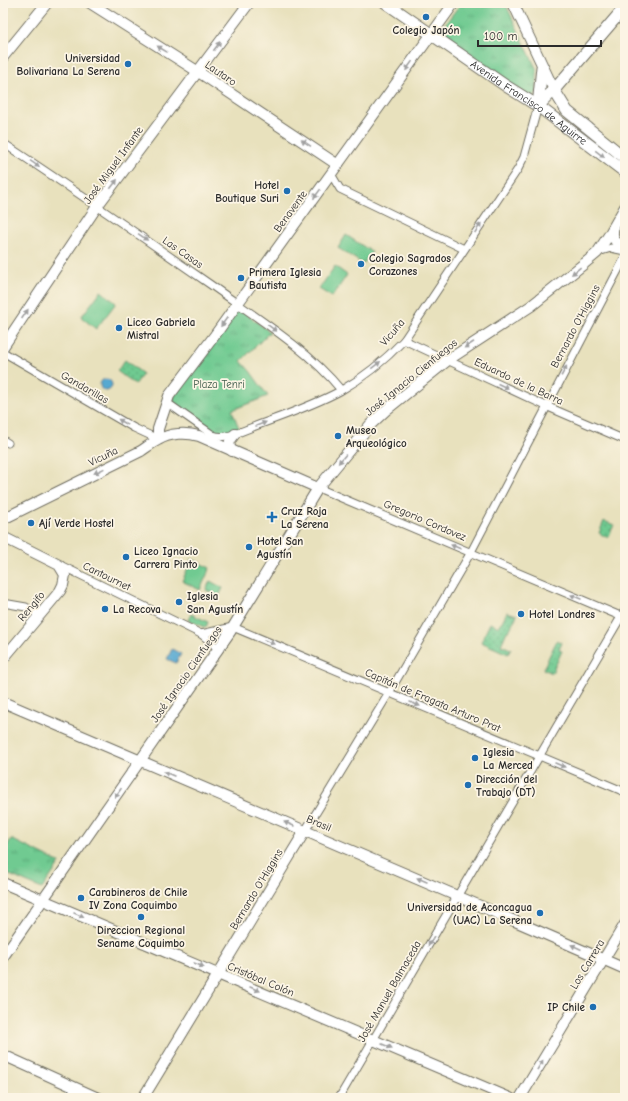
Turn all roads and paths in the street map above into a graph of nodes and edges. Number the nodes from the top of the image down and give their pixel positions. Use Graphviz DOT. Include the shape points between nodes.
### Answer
graph roads {
  1 [pos="46,3"];
  2 [pos="90,3"];
  3 [pos="249,3"];
  4 [pos="386,3"];
  5 [pos="454,3"];
  6 [pos="515,4"];
  7 [pos="625,7"];
  8 [pos="432,34"];
  9 [pos="3,57"];
  10 [pos="542,67"];
  11 [pos="198,71"];
  12 [pos="554,90"];
  13 [pos="538,106"];
  14 [pos="3,143"];
  15 [pos="624,154"];
  16 [pos="338,165"];
  17 [pos="625,172"];
  18 [pos="331,174"];
  19 [pos="98,206"];
  20 [pos="625,207"];
  21 [pos="614,227"];
  22 [pos="625,245"];
  23 [pos="464,249"];
  24 [pos="625,251"];
  25 [pos="597,253"];
  26 [pos="625,257"];
  27 [pos="238,304"];
  28 [pos="404,340"];
  29 [pos="3,347"];
  30 [pos="3,352"];
  31 [pos="448,360"];
  32 [pos="341,390"];
  33 [pos="166,402"];
  34 [pos="546,406"];
  35 [pos="235,434"];
  36 [pos="158,439"];
  37 [pos="625,440"];
  38 [pos="216,443"];
  39 [pos="232,451"];
  40 [pos="318,488"];
  41 [pos="3,519"];
  42 [pos="3,537"];
  43 [pos="470,552"];
  44 [pos="59,565"];
  45 [pos="3,603"];
  46 [pos="39,615"];
  47 [pos="624,615"];
  48 [pos="233,627"];
  49 [pos="201,634"];
  50 [pos="218,649"];
  51 [pos="3,658"];
  52 [pos="389,693"];
  53 [pos="3,702"];
  54 [pos="540,757"];
  55 [pos="140,762"];
  56 [pos="625,792"];
  57 [pos="305,831"];
  58 [pos="3,883"];
  59 [pos="458,895"];
  60 [pos="43,900"];
  61 [pos="625,924"];
  62 [pos="3,957"];
  63 [pos="604,959"];
  64 [pos="625,968"];
  65 [pos="219,974"];
  66 [pos="373,1040"];
  67 [pos="3,1055"];
  68 [pos="76,1088"];
  69 [pos="69,1098"];
  70 [pos="98,1098"];
  71 [pos="143,1098"];
  72 [pos="339,1098"];
  73 [pos="510,1098"];
  74 [pos="520,1098"];
  1 -- 9 [label="street"];
  11 -- 2 [label="street, Lautaro, one-way"];
  11 -- 3 [label="street, José Miguel Infante, one-way"];
  4 -- 8 [label="main road, Avenida Francisco de Aguirre"];
  5 -- 8 [label="street, Benavente"];
  6 -- 10 [label="street, Avenida Francisco de Aguirre"];
  7 -- 12 [label="main road"];
  8 -- 13 [label="main road, Avenida Francisco de Aguirre"];
  8 -- 16 [label="street, Benavente, one-way"];
  10 -- 12 [label="street, Avenida Francisco de Aguirre"];
  10 -- 13 [label="main road"];
  16 -- 11 [label="street, Lautaro, one-way"];
  19 -- 11 [label="street, José Miguel Infante, one-way"];
  12 -- 13 [label="main road"];
  12 -- 15 [label="main road, Avenida Francisco de Aguirre" via="567,111"];
  13 -- 17 [label="main road, Avenida Francisco de Aguirre, one-way"];
  23 -- 13 [label="street, Vicuña, one-way" via="521,162"];
  14 -- 19 [label="street, Las Casas, one-way"];
  16 -- 18 [label="street, Benavente"];
  18 -- 23 [label="street" via="340,189"];
  18 -- 27 [label="street, Benavente, one-way"];
  19 -- 27 [label="street, Las Casas, one-way"];
  29 -- 19 [label="street, José Miguel Infante, one-way"];
  20 -- 21 [label="street, José Ignacio Cienfuegos"];
  21 -- 22 [label="street" via="613,238"];
  21 -- 25 [label="street, José Ignacio Cienfuegos"];
  23 -- 28 [label="street, Vicuña"];
  24 -- 25 [label="street" via="607,248"];
  25 -- 31 [label="street, José Ignacio Cienfuegos, one-way" via="539,300"];
  34 -- 26 [label="street, Bernardo O'Higgins, one-way"];
  27 -- 32 [label="street, Las Casas, one-way" via="275,330 323,370"];
  27 -- 33 [label="street, Benavente, one-way"];
  28 -- 31 [label="street, Eduardo de la Barra"];
  32 -- 28 [label="street, Vicuña, one-way" via="388,356"];
  36 -- 30 [label="street, Gandarillas, one-way" via="134,428"];
  31 -- 34 [label="street, Eduardo de la Barra, one-way"];
  31 -- 40 [label="street, José Ignacio Cienfuegos, one-way" via="376,419"];
  35 -- 32 [label="street, Vicuña, one-way"];
  33 -- 35 [label="street, Vicuña" via="213,435 218,437"];
  33 -- 36 [label="street, Benavente" via="158,429"];
  34 -- 37 [label="street, Eduardo de la Barra"];
  34 -- 43 [label="street, Bernardo O'Higgins"];
  35 -- 39 [label="street" via="230,440 229,446"];
  36 -- 38 [label="street, Vicuña" via="190,433"];
  36 -- 41 [label="street, Vicuña, one-way" via="141,451"];
  38 -- 39 [label="street, Gregorio Cordovez"];
  39 -- 40 [label="street, Gregorio Cordovez"];
  43 -- 40 [label="street, Gregorio Cordovez, one-way"];
  40 -- 48 [label="street, José Ignacio Cienfuegos"];
  42 -- 44 [label="street, Cantournet"];
  47 -- 43 [label="street, Gregorio Cordovez, one-way"];
  43 -- 52 [label="street, Bernardo O'Higgins"];
  44 -- 46 [label="street, Rengifo" via="65,575 63,585"];
  44 -- 49 [label="street, Cantournet"];
  45 -- 46 [label="street" via="26,607"];
  46 -- 51 [label="street, Rengifo"];
  47 -- 54 [label="street"];
  48 -- 49 [label="street"];
  48 -- 50 [label="street, José Ignacio Cienfuegos"];
  48 -- 52 [label="street, Capitán de Fragata Arturo Prat, one-way"];
  49 -- 50 [label="street, Cantournet"];
  50 -- 55 [label="street, José Ignacio Cienfuegos"];
  52 -- 54 [label="street, Capitán de Fragata Arturo Prat, one-way"];
  52 -- 57 [label="street, Bernardo O'Higgins"];
  53 -- 55 [label="street, Brasil"];
  54 -- 56 [label="street, Capitán de Fragata Arturo Prat, one-way"];
  54 -- 59 [label="street, José Manuel Balmaceda"];
  57 -- 55 [label="street, Brasil, one-way"];
  55 -- 60 [label="street, José Ignacio Cienfuegos, one-way"];
  59 -- 57 [label="street, Brasil, one-way"];
  57 -- 65 [label="street, Bernardo O'Higgins"];
  58 -- 60 [label="street, Cristóbal Colón"];
  63 -- 59 [label="street, Brasil, one-way"];
  59 -- 66 [label="street, José Manuel Balmaceda, one-way"];
  60 -- 62 [label="street, José Ignacio Cienfuegos"];
  60 -- 65 [label="street, Cristóbal Colón, one-way"];
  61 -- 63 [label="street, Los Carrera"];
  63 -- 64 [label="street, Brasil"];
  74 -- 63 [label="street, Los Carrera, one-way"];
  65 -- 66 [label="street, Cristóbal Colón, one-way"];
  65 -- 71 [label="street, Bernardo O'Higgins"];
  66 -- 72 [label="street, José Manuel Balmaceda"];
  66 -- 73 [label="street, Cristóbal Colón, one-way"];
  67 -- 68 [label="street"];
  68 -- 69 [label="street"];
  68 -- 70 [label="street"];
}
